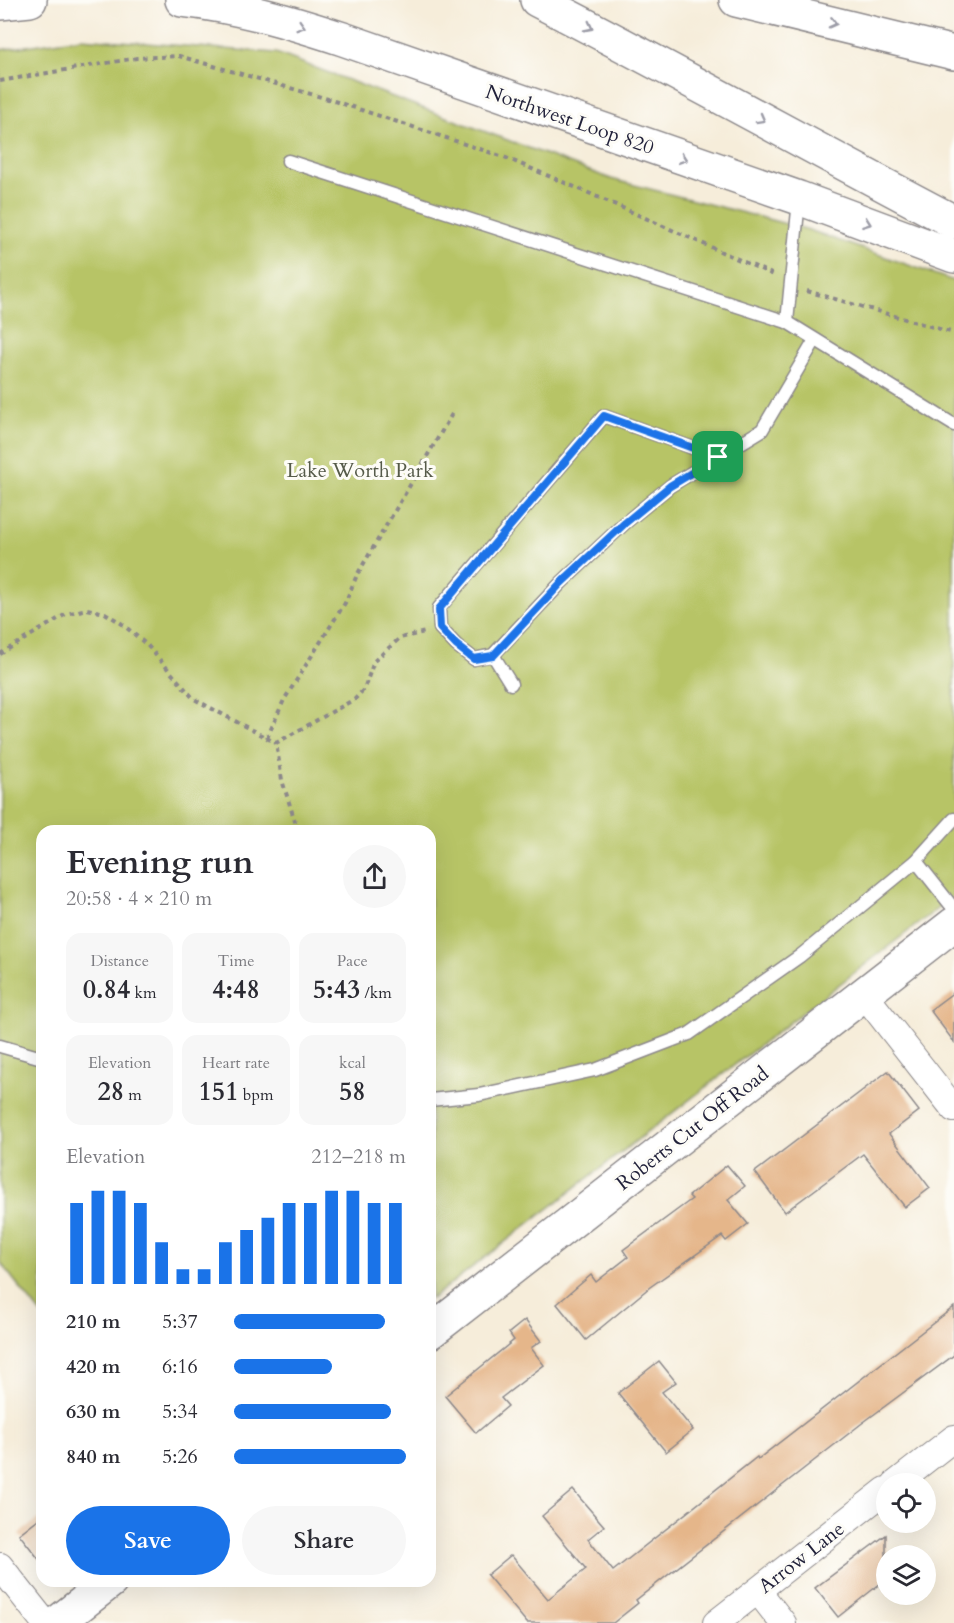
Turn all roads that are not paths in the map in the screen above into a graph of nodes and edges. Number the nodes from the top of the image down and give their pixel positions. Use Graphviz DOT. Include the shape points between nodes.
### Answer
graph roads {
  1 [pos="30,0"];
  2 [pos="182,0"];
  3 [pos="537,0"];
  4 [pos="735,0"];
  5 [pos="0,3"];
  6 [pos="954,53"];
  7 [pos="288,161"];
  8 [pos="799,198"];
  9 [pos="954,222"];
  10 [pos="954,256"];
  11 [pos="787,322"];
  12 [pos="815,340"];
  13 [pos="954,425"];
  14 [pos="718,457"];
  15 [pos="493,656"];
  16 [pos="511,684"];
  17 [pos="954,819"];
  18 [pos="916,861"];
  19 [pos="954,909"];
  20 [pos="954,924"];
  21 [pos="864,994"];
  22 [pos="0,1046"];
  23 [pos="36,1056"];
  24 [pos="436,1099"];
  25 [pos="954,1109"];
  26 [pos="436,1327"];
  27 [pos="954,1438"];
  28 [pos="909,1473"];
  29 [pos="876,1498"];
  30 [pos="0,1566"];
  31 [pos="103,1587"];
  32 [pos="758,1591"];
  33 [pos="45,1623"];
  34 [pos="57,1623"];
  35 [pos="716,1623"];
  36 [pos="783,1623"];
  1 -- 5 [label="main road"];
  2 -- 8 [label="main road, Northwest Loop 820, one-way" via="305,27"];
  3 -- 9 [label="main road, one-way"];
  4 -- 6 [label="main road, one-way"];
  7 -- 11 [label="lane"];
  8 -- 10 [label="main road, Northwest Loop 820, one-way"];
  8 -- 11 [label="lane"];
  11 -- 12 [label="lane"];
  12 -- 13 [label="lane"];
  12 -- 14 [label="lane" via="762,429"];
  14 -- 15 [label="lane" via="670,486 625,523 561,583"];
  14 -- 15 [label="lane" via="604,416 439,609 440,628 456,645 474,659"];
  15 -- 16 [label="lane"];
  17 -- 18 [label="lane"];
  18 -- 19 [label="lane"];
  18 -- 24 [label="lane" via="800,956 689,1034 595,1070 480,1095"];
  20 -- 21 [label="main road, Roberts Cut Off Road"];
  21 -- 25 [label="street"];
  21 -- 26 [label="main road, Roberts Cut Off Road"];
  22 -- 23 [label="lane"];
  27 -- 28 [label="street"];
  29 -- 32 [label="street, Arrow Lane"];
  30 -- 33 [label="street"];
  31 -- 34 [label="main road"];
  32 -- 35 [label="street, Arrow Lane"];
  32 -- 36 [label="street"];
}
